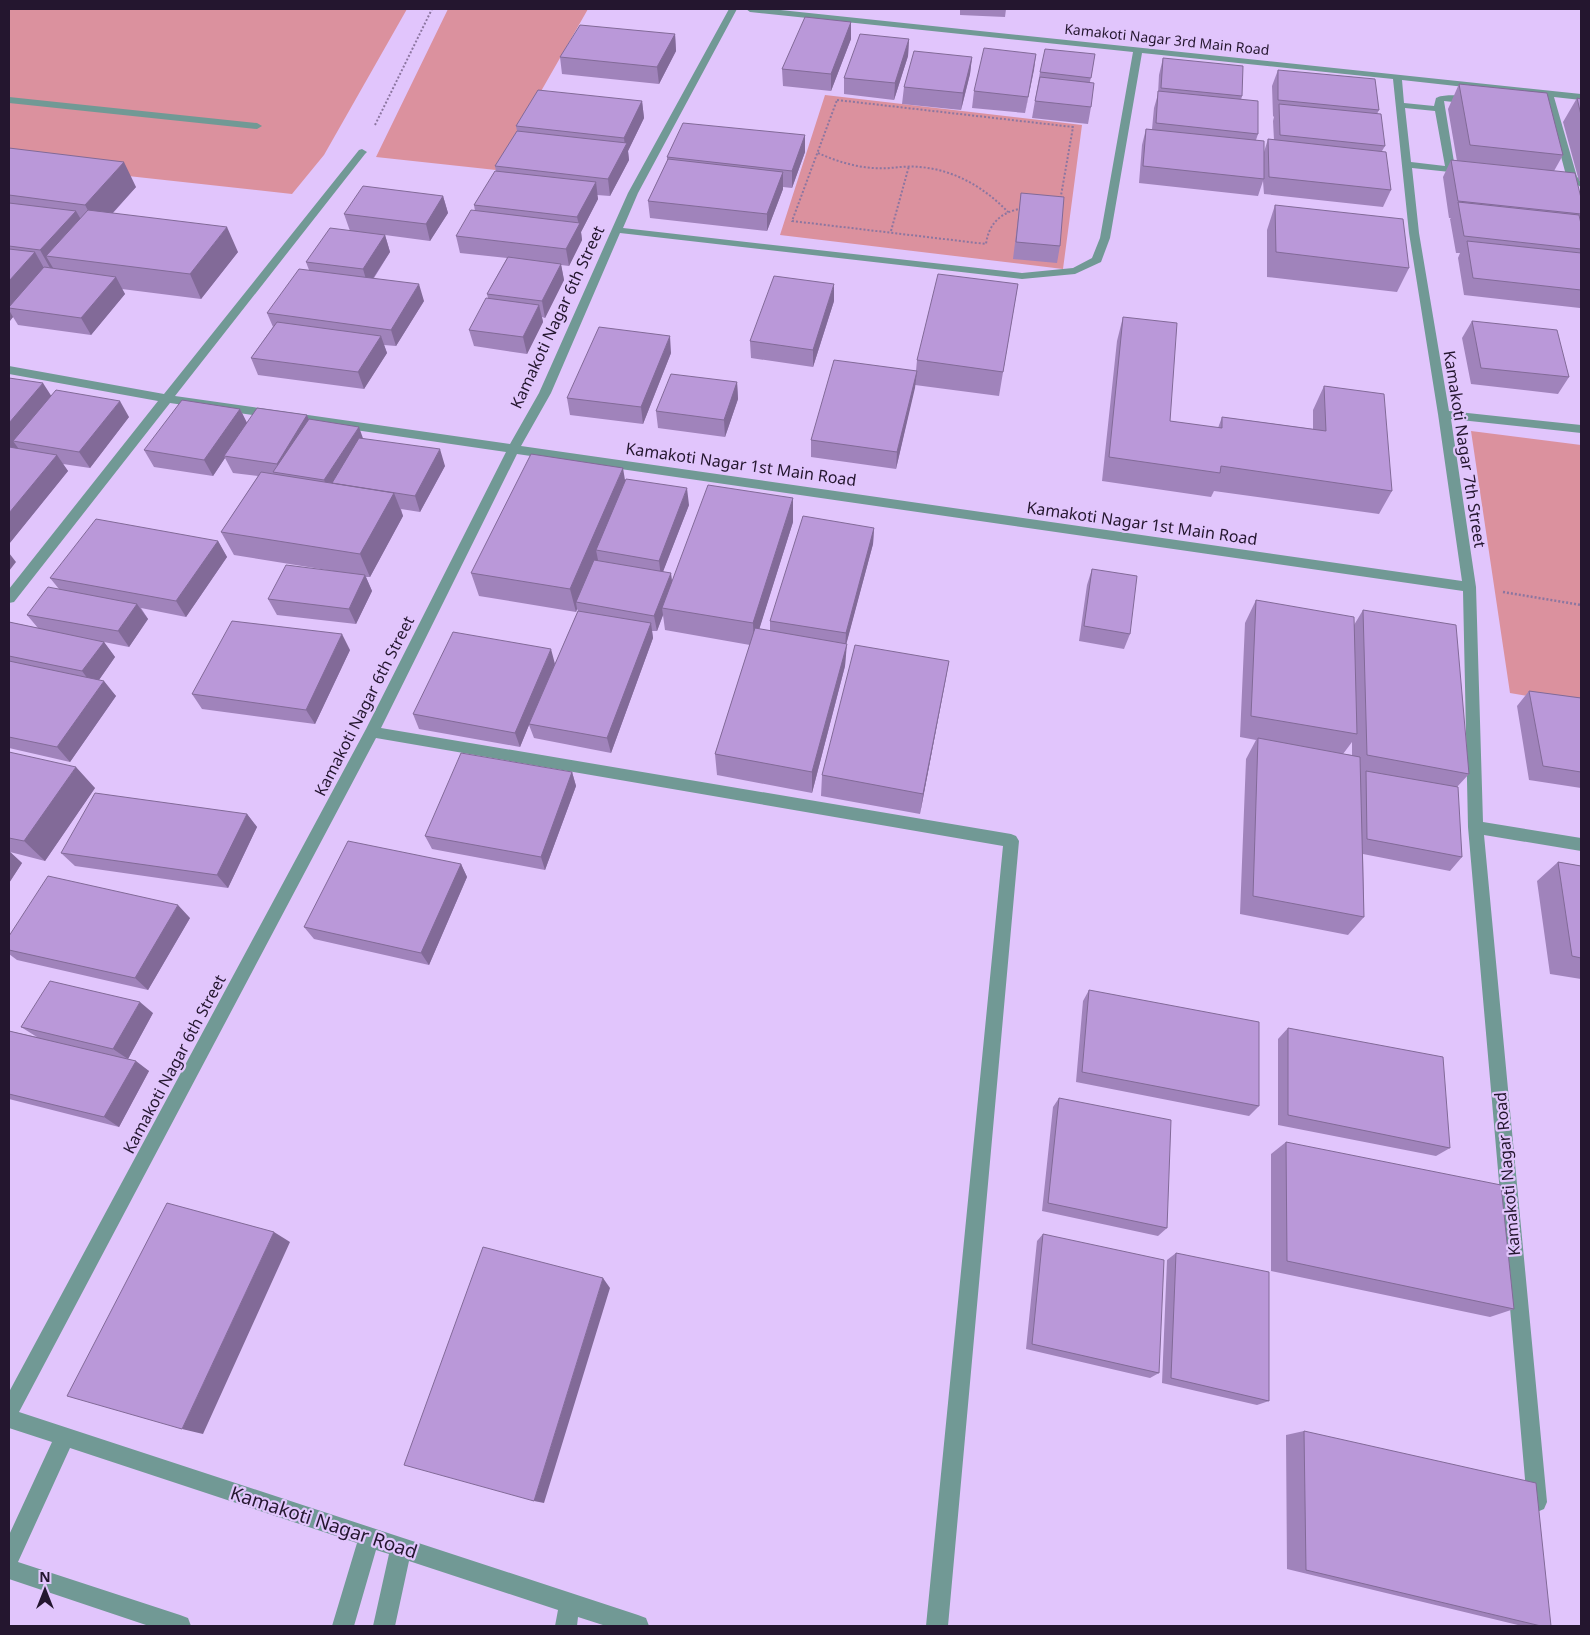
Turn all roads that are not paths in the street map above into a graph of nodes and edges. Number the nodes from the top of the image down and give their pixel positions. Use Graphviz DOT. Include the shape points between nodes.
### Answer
graph roads {
  1 [pos="733,9"];
  2 [pos="750,9"];
  3 [pos="1138,50"];
  4 [pos="1397,77"];
  5 [pos="1549,94"];
  6 [pos="1581,97"];
  7 [pos="9,100"];
  8 [pos="1480,102"];
  9 [pos="1401,105"];
  10 [pos="1439,109"];
  11 [pos="257,126"];
  12 [pos="362,152"];
  13 [pos="1407,164"];
  14 [pos="1451,170"];
  15 [pos="1479,174"];
  16 [pos="1581,184"];
  17 [pos="617,230"];
  18 [pos="9,370"];
  19 [pos="168,399"];
  20 [pos="1444,414"];
  21 [pos="1581,429"];
  22 [pos="514,448"];
  23 [pos="1469,587"];
  24 [pos="9,598"];
  25 [pos="372,732"];
  26 [pos="1476,827"];
  27 [pos="1581,844"];
  28 [pos="9,1411"];
  29 [pos="9,1418"];
  30 [pos="65,1436"];
  31 [pos="1539,1517"];
  32 [pos="369,1537"];
  33 [pos="401,1548"];
  34 [pos="9,1558"];
  35 [pos="9,1569"];
  36 [pos="569,1604"];
  37 [pos="604,1621"];
  38 [pos="169,1625"];
  39 [pos="344,1626"];
  40 [pos="384,1626"];
  41 [pos="566,1626"];
  42 [pos="638,1626"];
  43 [pos="937,1626"];
  1 -- 17 [label="street, Kamakoti Nagar 6th Street" via="633,193"];
  2 -- 3 [label="street, Kamakoti Nagar 3rd Main Road"];
  3 -- 4 [label="street, Kamakoti Nagar 3rd Main Road"];
  3 -- 17 [label="street" via="1105,238 1097,260 1075,271 1022,276"];
  4 -- 5 [label="street, Kamakoti Nagar 3rd Main Road" via="1534,96"];
  4 -- 9 [label="street, Kamakoti Nagar 7th Street"];
  5 -- 6 [label="street, Kamakoti Nagar 3rd Main Road"];
  5 -- 16 [label="street" via="1558,112 1572,179"];
  7 -- 11 [label="street"];
  8 -- 10 [label="street" via="1442,98"];
  9 -- 10 [label="street"];
  9 -- 13 [label="street, Kamakoti Nagar 7th Street"];
  10 -- 14 [label="street"];
  12 -- 19 [label="street"];
  13 -- 14 [label="street"];
  13 -- 20 [label="street, Kamakoti Nagar 7th Street" via="1414,233"];
  14 -- 15 [label="street"];
  17 -- 22 [label="street, Kamakoti Nagar 6th Street" via="545,393"];
  18 -- 19 [label="street, Kamakoti Nagar 1st Main Road"];
  19 -- 22 [label="street, Kamakoti Nagar 1st Main Road"];
  19 -- 24 [label="street"];
  20 -- 21 [label="street"];
  20 -- 23 [label="street, Kamakoti Nagar 7th Street"];
  22 -- 23 [label="street, Kamakoti Nagar 1st Main Road"];
  22 -- 25 [label="street, Kamakoti Nagar 6th Street"];
  23 -- 26 [label="street, Kamakoti Nagar 7th Street"];
  25 -- 28 [label="street, Kamakoti Nagar 6th Street"];
  25 -- 43 [label="street" via="1011,841"];
  26 -- 27 [label="street"];
  26 -- 31 [label="street, Kamakoti Nagar Road"];
  29 -- 30 [label="street, Kamakoti Nagar Road"];
  30 -- 32 [label="street, Kamakoti Nagar Road"];
  30 -- 34 [label="street"];
  32 -- 33 [label="street, Kamakoti Nagar Road"];
  32 -- 39 [label="street"];
  33 -- 36 [label="street, Kamakoti Nagar Road"];
  33 -- 40 [label="street"];
  35 -- 38 [label="street"];
  36 -- 37 [label="street, Kamakoti Nagar Road"];
  36 -- 41 [label="street"];
  37 -- 42 [label="street, Kamakoti Nagar Road"];
}
